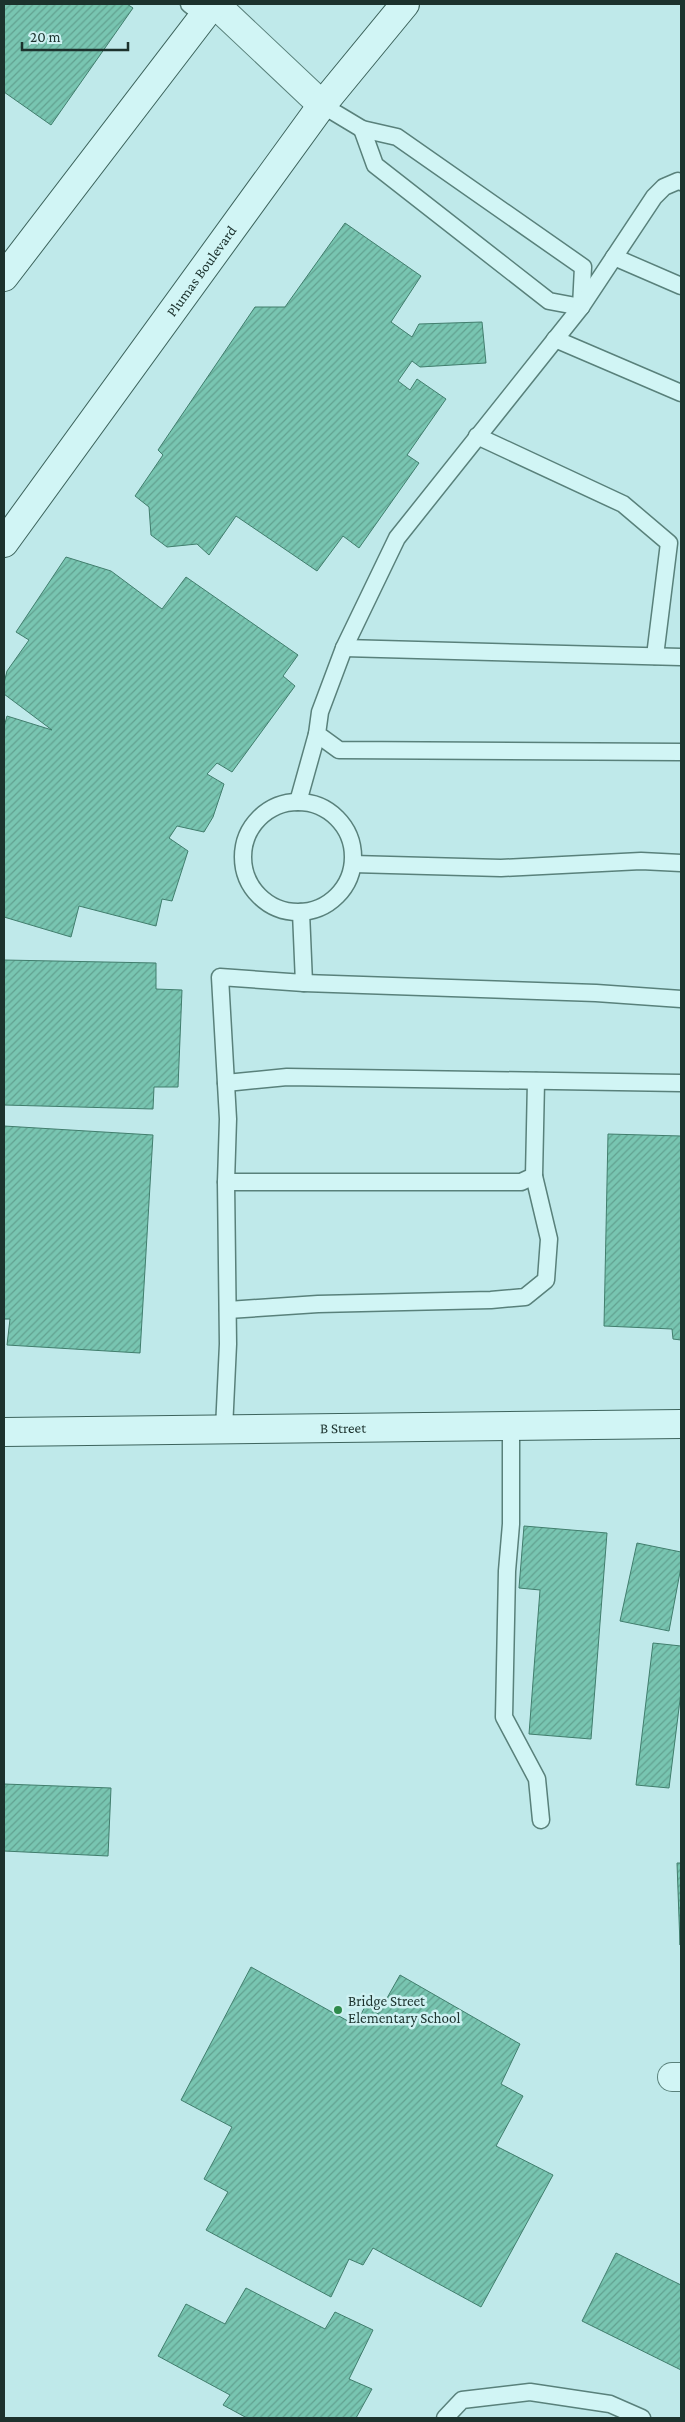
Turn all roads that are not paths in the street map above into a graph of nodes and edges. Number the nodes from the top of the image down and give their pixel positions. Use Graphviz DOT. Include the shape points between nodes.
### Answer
graph roads {
  1 [pos="405,4"];
  2 [pos="205,7"];
  3 [pos="322,105"];
  4 [pos="362,129"];
  5 [pos="681,182"];
  6 [pos="614,257"];
  7 [pos="4,277"];
  8 [pos="681,286"];
  9 [pos="581,307"];
  10 [pos="555,339"];
  11 [pos="681,393"];
  12 [pos="476,436"];
  13 [pos="4,543"];
  14 [pos="675,543"];
  15 [pos="344,648"];
  16 [pos="655,656"];
  17 [pos="681,657"];
  18 [pos="318,734"];
  19 [pos="681,752"];
  20 [pos="298,802"];
  21 [pos="681,863"];
  22 [pos="353,864"];
  23 [pos="301,912"];
  24 [pos="304,983"];
  25 [pos="681,999"];
  26 [pos="536,1081"];
  27 [pos="226,1083"];
  28 [pos="681,1083"];
  29 [pos="534,1176"];
  30 [pos="226,1182"];
  31 [pos="228,1310"];
  32 [pos="681,1424"];
  33 [pos="511,1426"];
  34 [pos="224,1429"];
  35 [pos="4,1432"];
  36 [pos="541,1820"];
  37 [pos="444,2418"];
  38 [pos="642,2418"];
  1 -- 3 [label="street, Plumas Boulevard"];
  2 -- 3 [label="street"];
  2 -- 7 [label="street"];
  3 -- 4 [label="lane"];
  3 -- 13 [label="street, Plumas Boulevard"];
  4 -- 9 [label="lane" via="375,165 549,301"];
  4 -- 9 [label="lane" via="397,137 583,267"];
  5 -- 6 [label="lane" via="664,187 654,197"];
  6 -- 8 [label="lane"];
  6 -- 9 [label="lane"];
  9 -- 10 [label="lane"];
  10 -- 11 [label="lane"];
  10 -- 12 [label="lane"];
  12 -- 14 [label="lane" via="623,504"];
  12 -- 15 [label="lane" via="397,538"];
  14 -- 16 [label="lane"];
  15 -- 16 [label="lane"];
  15 -- 18 [label="lane" via="320,712"];
  16 -- 17 [label="lane"];
  18 -- 19 [label="lane" via="339,750"];
  18 -- 20 [label="lane"];
  20 -- 22 [label="lane" via="316,805 333,814 345,828 352,846"];
  20 -- 23 [label="lane" via="265,812 253,824 245,840 242,858 254,891 267,903"];
  21 -- 22 [label="lane" via="641,861 501,868"];
  22 -- 23 [label="lane" via="347,882 336,897 320,908"];
  23 -- 24 [label="lane"];
  24 -- 25 [label="lane"];
  24 -- 27 [label="lane" via="220,978"];
  26 -- 27 [label="lane" via="287,1077"];
  26 -- 28 [label="lane"];
  26 -- 29 [label="lane"];
  27 -- 30 [label="lane"];
  29 -- 30 [label="lane" via="521,1182"];
  29 -- 31 [label="lane" via="549,1239 546,1280 525,1297"];
  30 -- 31 [label="lane"];
  31 -- 34 [label="lane"];
  32 -- 33 [label="street, B Street"];
  33 -- 34 [label="street, B Street"];
  33 -- 36 [label="lane" via="504,1717 537,1779"];
  34 -- 35 [label="street, B Street"];
  37 -- 38 [label="lane" via="462,2400 530,2392 610,2404"];
}
